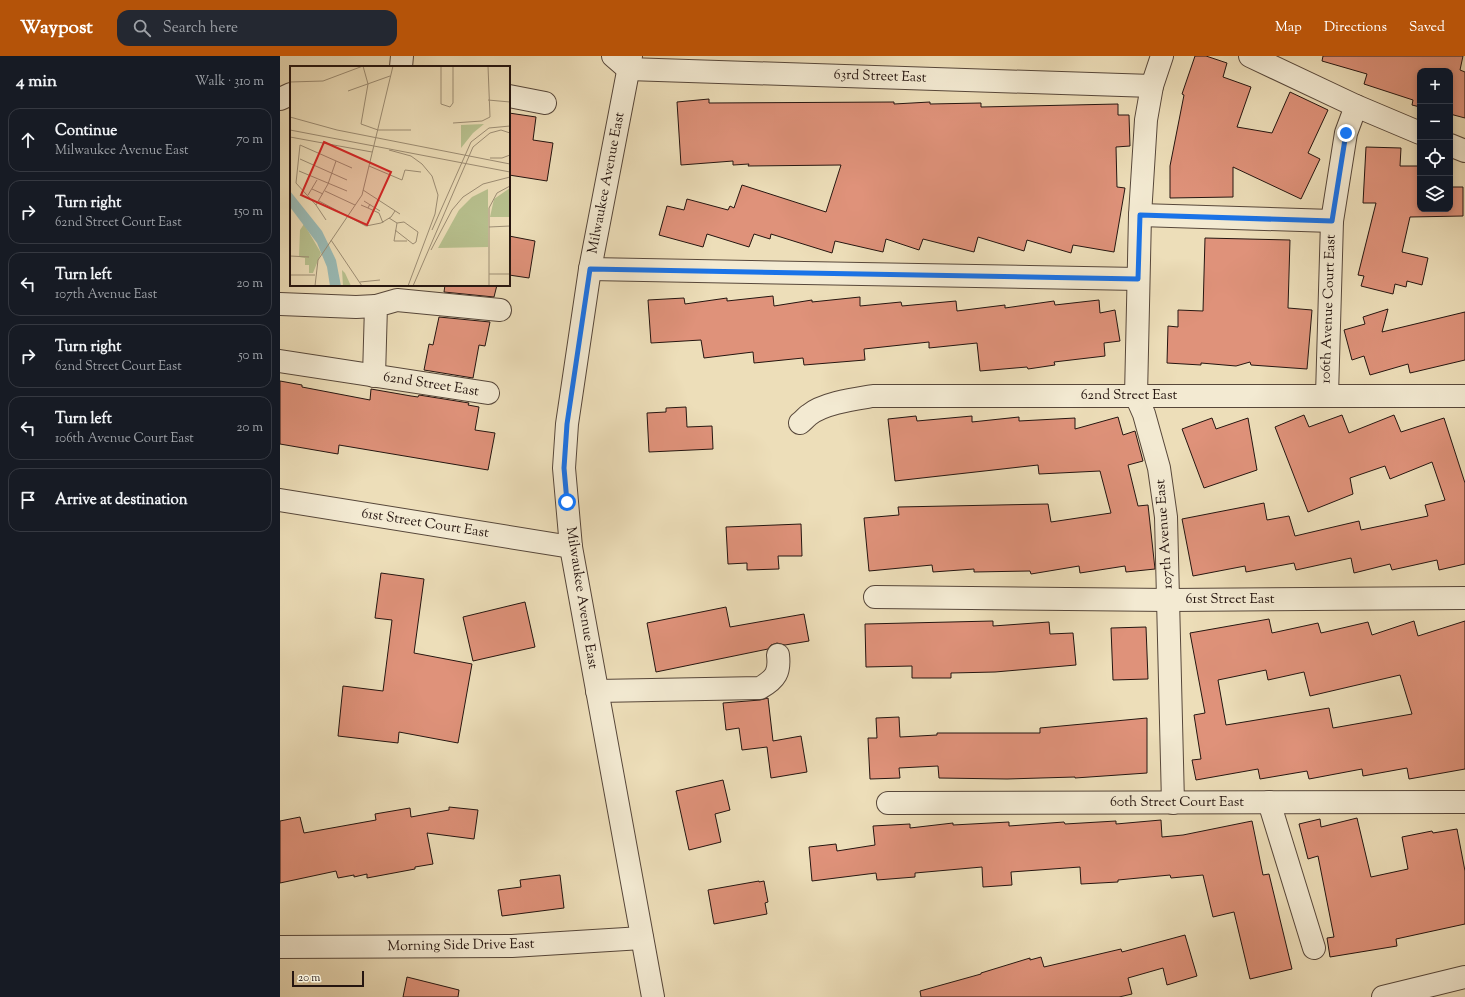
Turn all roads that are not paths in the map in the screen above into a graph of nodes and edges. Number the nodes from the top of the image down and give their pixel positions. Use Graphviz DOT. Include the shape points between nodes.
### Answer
graph roads {
  1 [pos="402,56"];
  2 [pos="1162,56"];
  3 [pos="1250,56"];
  4 [pos="624,60"];
  5 [pos="401,66"];
  6 [pos="1152,86"];
  7 [pos="290,94"];
  8 [pos="510,96"];
  9 [pos="280,99"];
  10 [pos="545,103"];
  11 [pos="1356,106"];
  12 [pos="1417,132"];
  13 [pos="1453,146"];
  14 [pos="1465,151"];
  15 [pos="1140,215"];
  16 [pos="1332,221"];
  17 [pos="590,269"];
  18 [pos="1138,279"];
  19 [pos="280,304"];
  20 [pos="376,306"];
  21 [pos="500,310"];
  22 [pos="280,362"];
  23 [pos="374,376"];
  24 [pos="488,393"];
  25 [pos="1327,395"];
  26 [pos="1136,396"];
  27 [pos="1465,396"];
  28 [pos="800,424"];
  29 [pos="280,500"];
  30 [pos="571,547"];
  31 [pos="876,597"];
  32 [pos="1465,598"];
  33 [pos="1169,600"];
  34 [pos="778,655"];
  35 [pos="597,691"];
  36 [pos="1269,802"];
  37 [pos="1465,802"];
  38 [pos="1173,803"];
  39 [pos="888,804"];
  40 [pos="642,938"];
  41 [pos="280,947"];
  42 [pos="1314,948"];
  43 [pos="1465,977"];
  44 [pos="653,997"];
  45 [pos="1383,997"];
  1 -- 5 [label="street"];
  2 -- 6 [label="street, 107th Avenue East"];
  3 -- 11 [label="street"];
  4 -- 6 [label="street, 63rd Street East"];
  4 -- 17 [label="street, Milwaukee Avenue East"];
  6 -- 15 [label="street, 107th Avenue East" via="1146,120"];
  7 -- 9 [label="street"];
  8 -- 10 [label="street"];
  11 -- 12 [label="street"];
  11 -- 16 [label="street, 106th Avenue Court East" via="1346,133"];
  13 -- 14 [label="street"];
  15 -- 16 [label="street"];
  15 -- 18 [label="street, 107th Avenue East"];
  16 -- 25 [label="street, 106th Avenue Court East"];
  17 -- 18 [label="street"];
  17 -- 30 [label="street, Milwaukee Avenue East" via="567,424 564,468"];
  18 -- 26 [label="street, 107th Avenue East"];
  19 -- 20 [label="street"];
  20 -- 21 [label="street" via="397,300"];
  20 -- 23 [label="street, 62nd Street East"];
  22 -- 23 [label="street, 62nd Street East"];
  23 -- 24 [label="street, 62nd Street East"];
  25 -- 26 [label="street, 62nd Street East"];
  25 -- 27 [label="street, 62nd Street East"];
  26 -- 28 [label="street, 62nd Street East" via="873,396 828,406 810,414"];
  26 -- 33 [label="street, 107th Avenue East" via="1160,468 1166,517"];
  29 -- 30 [label="street, 61st Street Court East"];
  30 -- 35 [label="street, Milwaukee Avenue East"];
  31 -- 33 [label="street, 61st Street East"];
  32 -- 33 [label="street, 61st Street East"];
  33 -- 38 [label="street, 107th Avenue East"];
  34 -- 35 [label="street" via="776,675 760,688"];
  35 -- 40 [label="street, Milwaukee Avenue East"];
  36 -- 37 [label="street, 60th Street Court East"];
  36 -- 38 [label="street, 60th Street Court East"];
  36 -- 42 [label="street"];
  38 -- 39 [label="street, 60th Street Court East"];
  40 -- 41 [label="street, Morning Side Drive East" via="512,946"];
  40 -- 44 [label="street, Milwaukee Avenue East"];
  43 -- 45 [label="street"];
}
